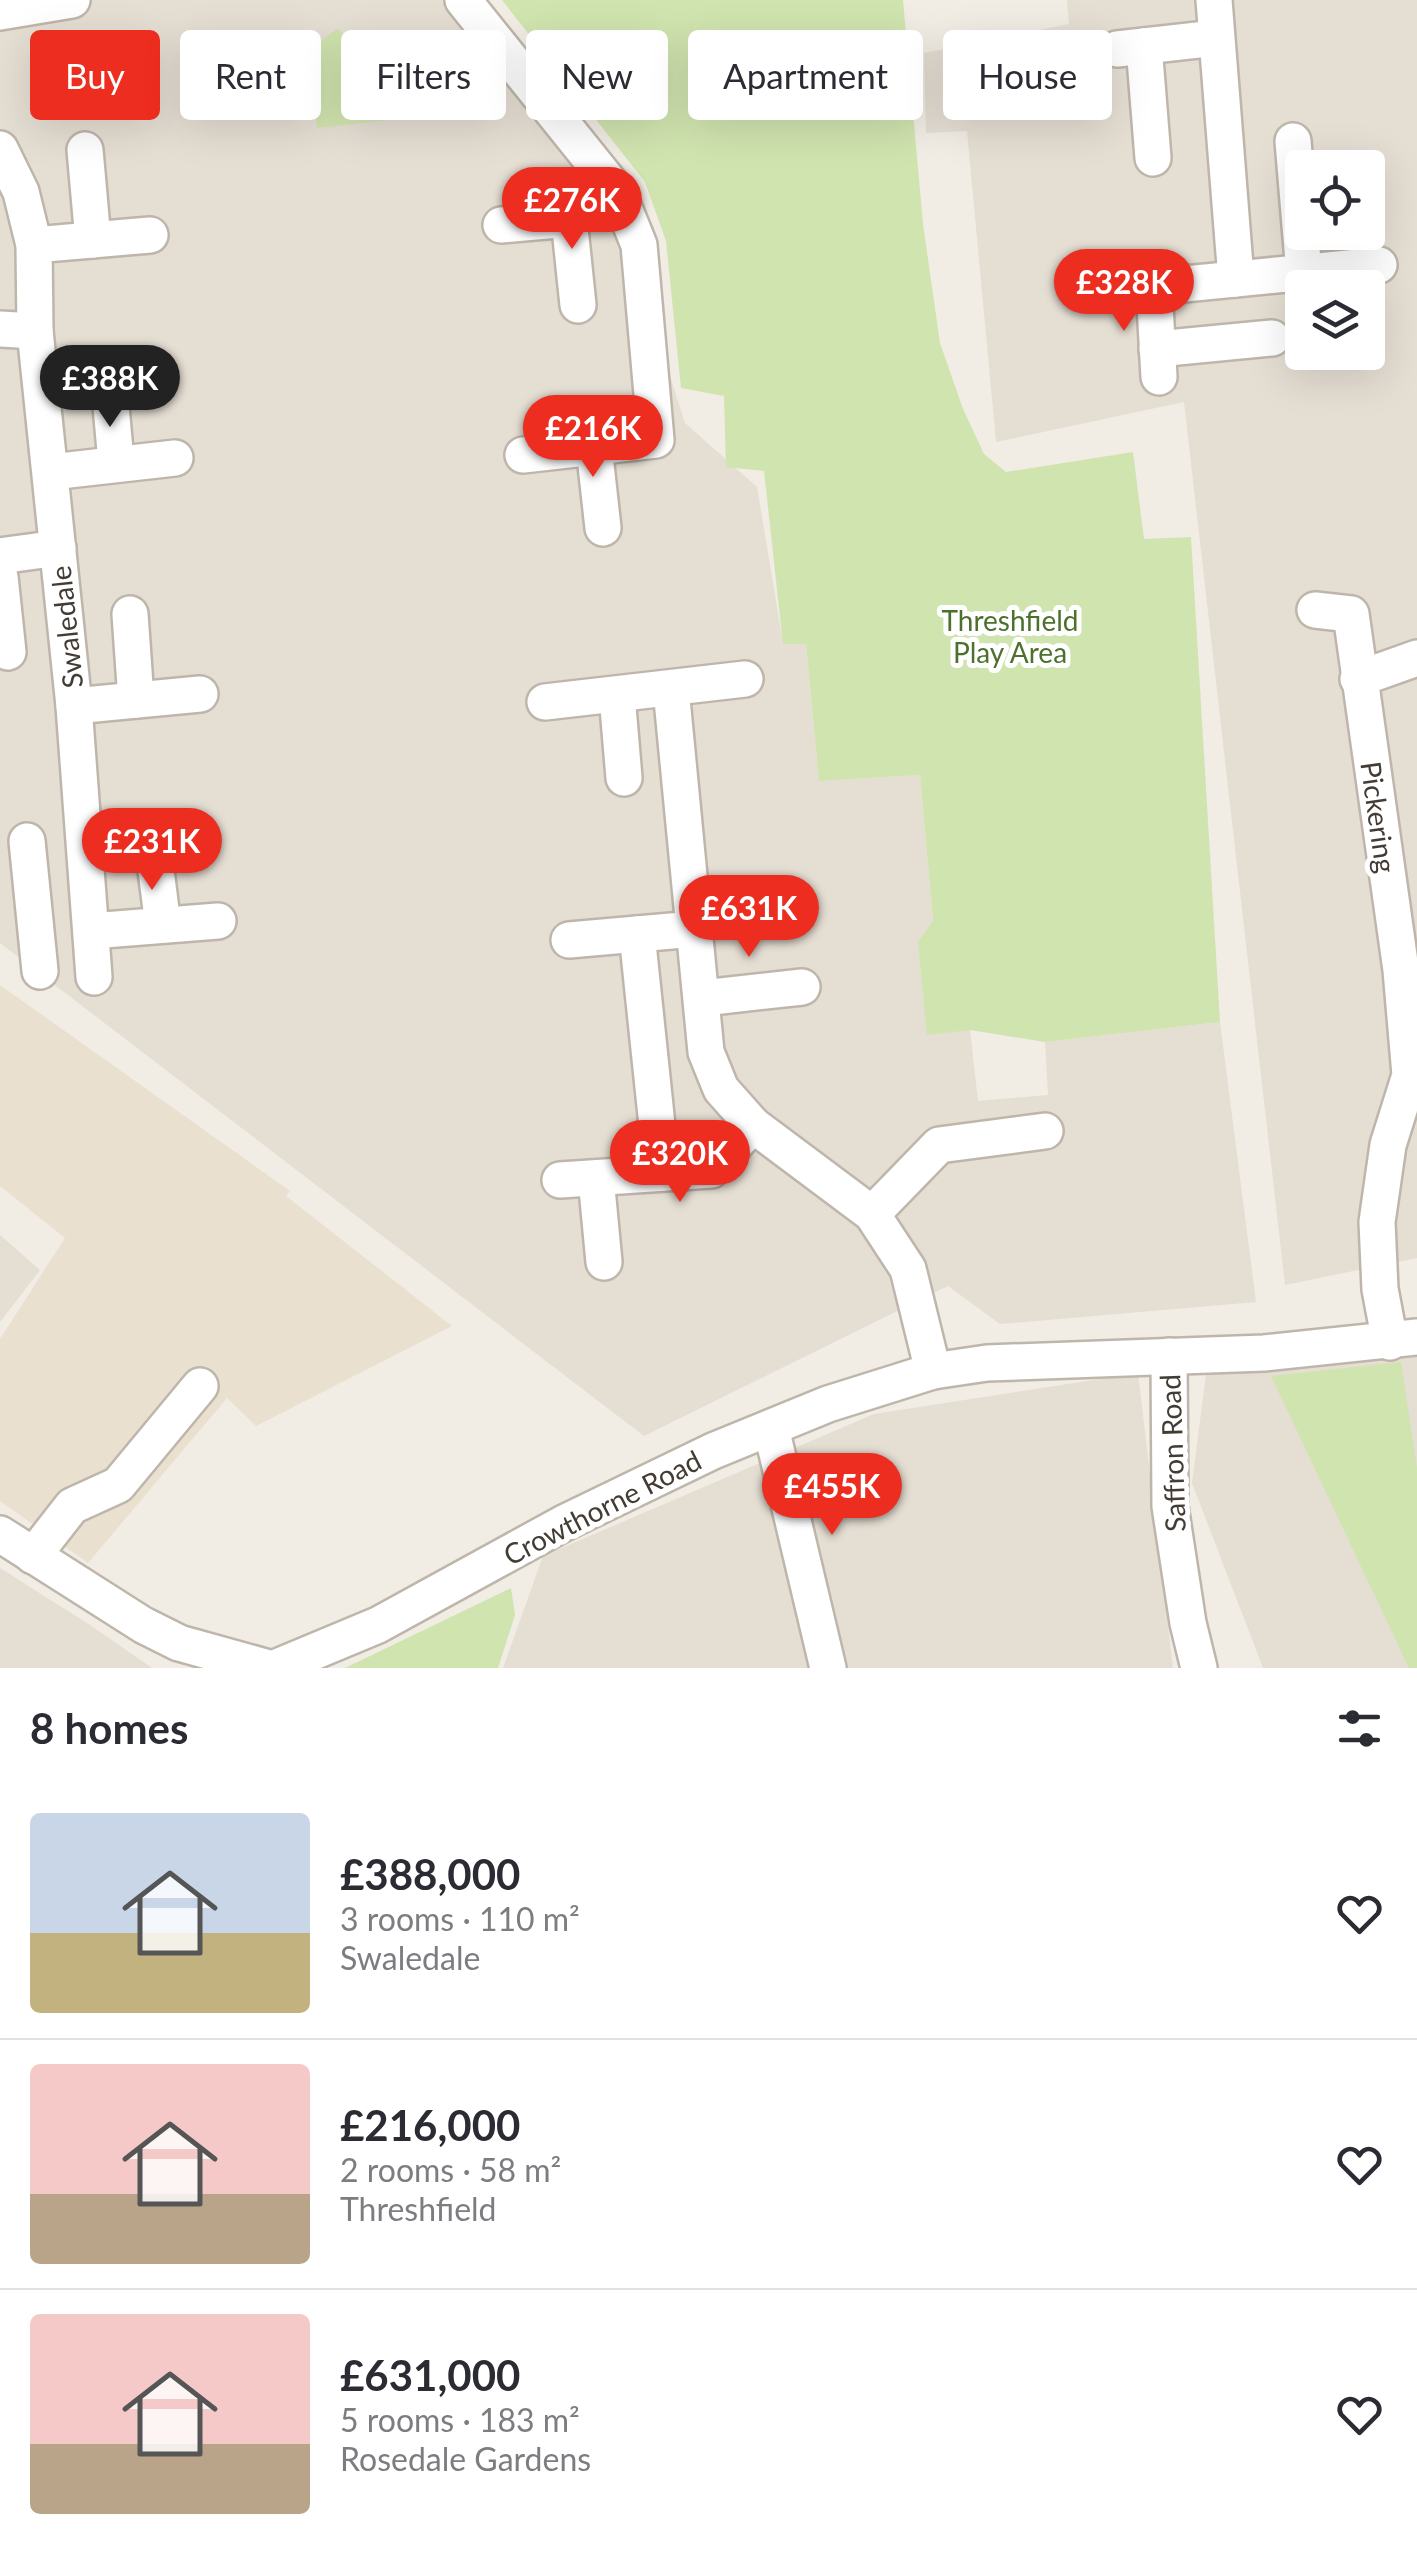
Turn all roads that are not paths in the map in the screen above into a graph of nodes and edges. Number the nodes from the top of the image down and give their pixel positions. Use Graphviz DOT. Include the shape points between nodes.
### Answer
graph roads {
  1 [pos="69,0"];
  2 [pos="463,0"];
  3 [pos="1214,0"];
  4 [pos="0,12"];
  5 [pos="1216,38"];
  6 [pos="1293,141"];
  7 [pos="0,150"];
  8 [pos="86,150"];
  9 [pos="1153,158"];
  10 [pos="618,192"];
  11 [pos="569,219"];
  12 [pos="501,225"];
  13 [pos="150,235"];
  14 [pos="94,240"];
  15 [pos="34,245"];
  16 [pos="1379,265"];
  17 [pos="1304,270"];
  18 [pos="1332,270"];
  19 [pos="1285,274"];
  20 [pos="1236,278"];
  21 [pos="578,305"];
  22 [pos="0,329"];
  23 [pos="35,331"];
  24 [pos="1272,338"];
  25 [pos="109,384"];
  26 [pos="594,447"];
  27 [pos="523,454"];
  28 [pos="176,458"];
  29 [pos="116,462"];
  30 [pos="51,472"];
  31 [pos="602,528"];
  32 [pos="58,548"];
  33 [pos="0,556"];
  34 [pos="0,577"];
  35 [pos="1314,610"];
  36 [pos="130,614"];
  37 [pos="8,652"];
  38 [pos="1417,658"];
  39 [pos="745,679"];
  40 [pos="1358,679"];
  41 [pos="672,689"];
  42 [pos="200,694"];
  43 [pos="617,694"];
  44 [pos="136,700"];
  45 [pos="545,702"];
  46 [pos="74,706"];
  47 [pos="624,778"];
  48 [pos="83,835"];
  49 [pos="14,842"];
  50 [pos="153,847"];
  51 [pos="218,921"];
  52 [pos="163,925"];
  53 [pos="694,929"];
  54 [pos="91,931"];
  55 [pos="637,934"];
  56 [pos="569,940"];
  57 [pos="40,971"];
  58 [pos="94,977"];
  59 [pos="802,987"];
  60 [pos="703,998"];
  61 [pos="1413,1075"];
  62 [pos="753,1126"];
  63 [pos="1045,1132"];
  64 [pos="662,1173"];
  65 [pos="596,1178"];
  66 [pos="560,1180"];
  67 [pos="872,1214"];
  68 [pos="604,1262"];
  69 [pos="1404,1340"];
  70 [pos="1169,1356"];
  71 [pos="933,1371"];
  72 [pos="200,1386"];
  73 [pos="772,1428"];
  74 [pos="0,1534"];
  75 [pos="33,1556"];
  76 [pos="272,1668"];
  77 [pos="828,1668"];
  78 [pos="1199,1668"];
  1 -- 4 [label="street"];
  2 -- 10 [label="street"];
  3 -- 5 [label="street"];
  5 -- 9 [label="street" via="1130,48"];
  5 -- 20 [label="street"];
  6 -- 17 [label="street"];
  7 -- 15 [label="street, Swaledale" via="21,192"];
  8 -- 14 [label="street"];
  10 -- 11 [label="street"];
  10 -- 26 [label="street" via="639,244 656,440"];
  11 -- 12 [label="street"];
  11 -- 21 [label="street"];
  13 -- 14 [label="street"];
  14 -- 15 [label="street"];
  15 -- 23 [label="street, Swaledale"];
  16 -- 18 [label="street"];
  19 -- 20 [label="street"];
  20 -- 24 [label="street" via="1154,287 1158,363"];
  22 -- 23 [label="street"];
  23 -- 30 [label="street, Swaledale"];
  25 -- 29 [label="street"];
  26 -- 27 [label="street"];
  26 -- 31 [label="street"];
  28 -- 29 [label="street"];
  29 -- 30 [label="street"];
  30 -- 32 [label="street, Swaledale"];
  32 -- 33 [label="street, Swaledale"];
  32 -- 46 [label="street, Swaledale"];
  34 -- 37 [label="street"];
  35 -- 40 [label="street, Pickering" via="1351,614"];
  36 -- 44 [label="street"];
  38 -- 40 [label="street"];
  39 -- 41 [label="street"];
  40 -- 61 [label="street, Pickering"];
  41 -- 43 [label="street"];
  41 -- 53 [label="street"];
  42 -- 44 [label="street, Swaledale"];
  43 -- 45 [label="street"];
  43 -- 47 [label="street"];
  44 -- 46 [label="street, Swaledale"];
  46 -- 48 [label="street, Swaledale"];
  48 -- 49 [label="street"];
  48 -- 54 [label="street, Swaledale"];
  49 -- 57 [label="street"];
  50 -- 52 [label="street"];
  51 -- 52 [label="street"];
  52 -- 54 [label="street"];
  53 -- 55 [label="street"];
  53 -- 60 [label="street"];
  54 -- 58 [label="street, Swaledale"];
  55 -- 56 [label="street"];
  55 -- 64 [label="street"];
  59 -- 60 [label="street"];
  60 -- 62 [label="street" via="706,1052 721,1089"];
  61 -- 69 [label="street, Pickering" via="1388,1145 1377,1222 1380,1289"];
  62 -- 64 [label="street" via="711,1170"];
  62 -- 67 [label="street"];
  63 -- 67 [label="street" via="939,1146"];
  64 -- 65 [label="street"];
  65 -- 66 [label="street"];
  65 -- 68 [label="street"];
  67 -- 71 [label="street" via="908,1269"];
  69 -- 70 [label="street, Crowthorne Road"];
  70 -- 71 [label="street, Crowthorne Road"];
  70 -- 78 [label="street, Saffron Road" via="1170,1506"];
  71 -- 73 [label="street, Crowthorne Road"];
  72 -- 75 [label="street" via="118,1485 72,1506"];
  73 -- 76 [label="street, Crowthorne Road" via="564,1522 378,1626"];
  73 -- 77 [label="street"];
  74 -- 75 [label="street, Crowthorne Road"];
  75 -- 76 [label="street, Crowthorne Road" via="179,1644"];
}
